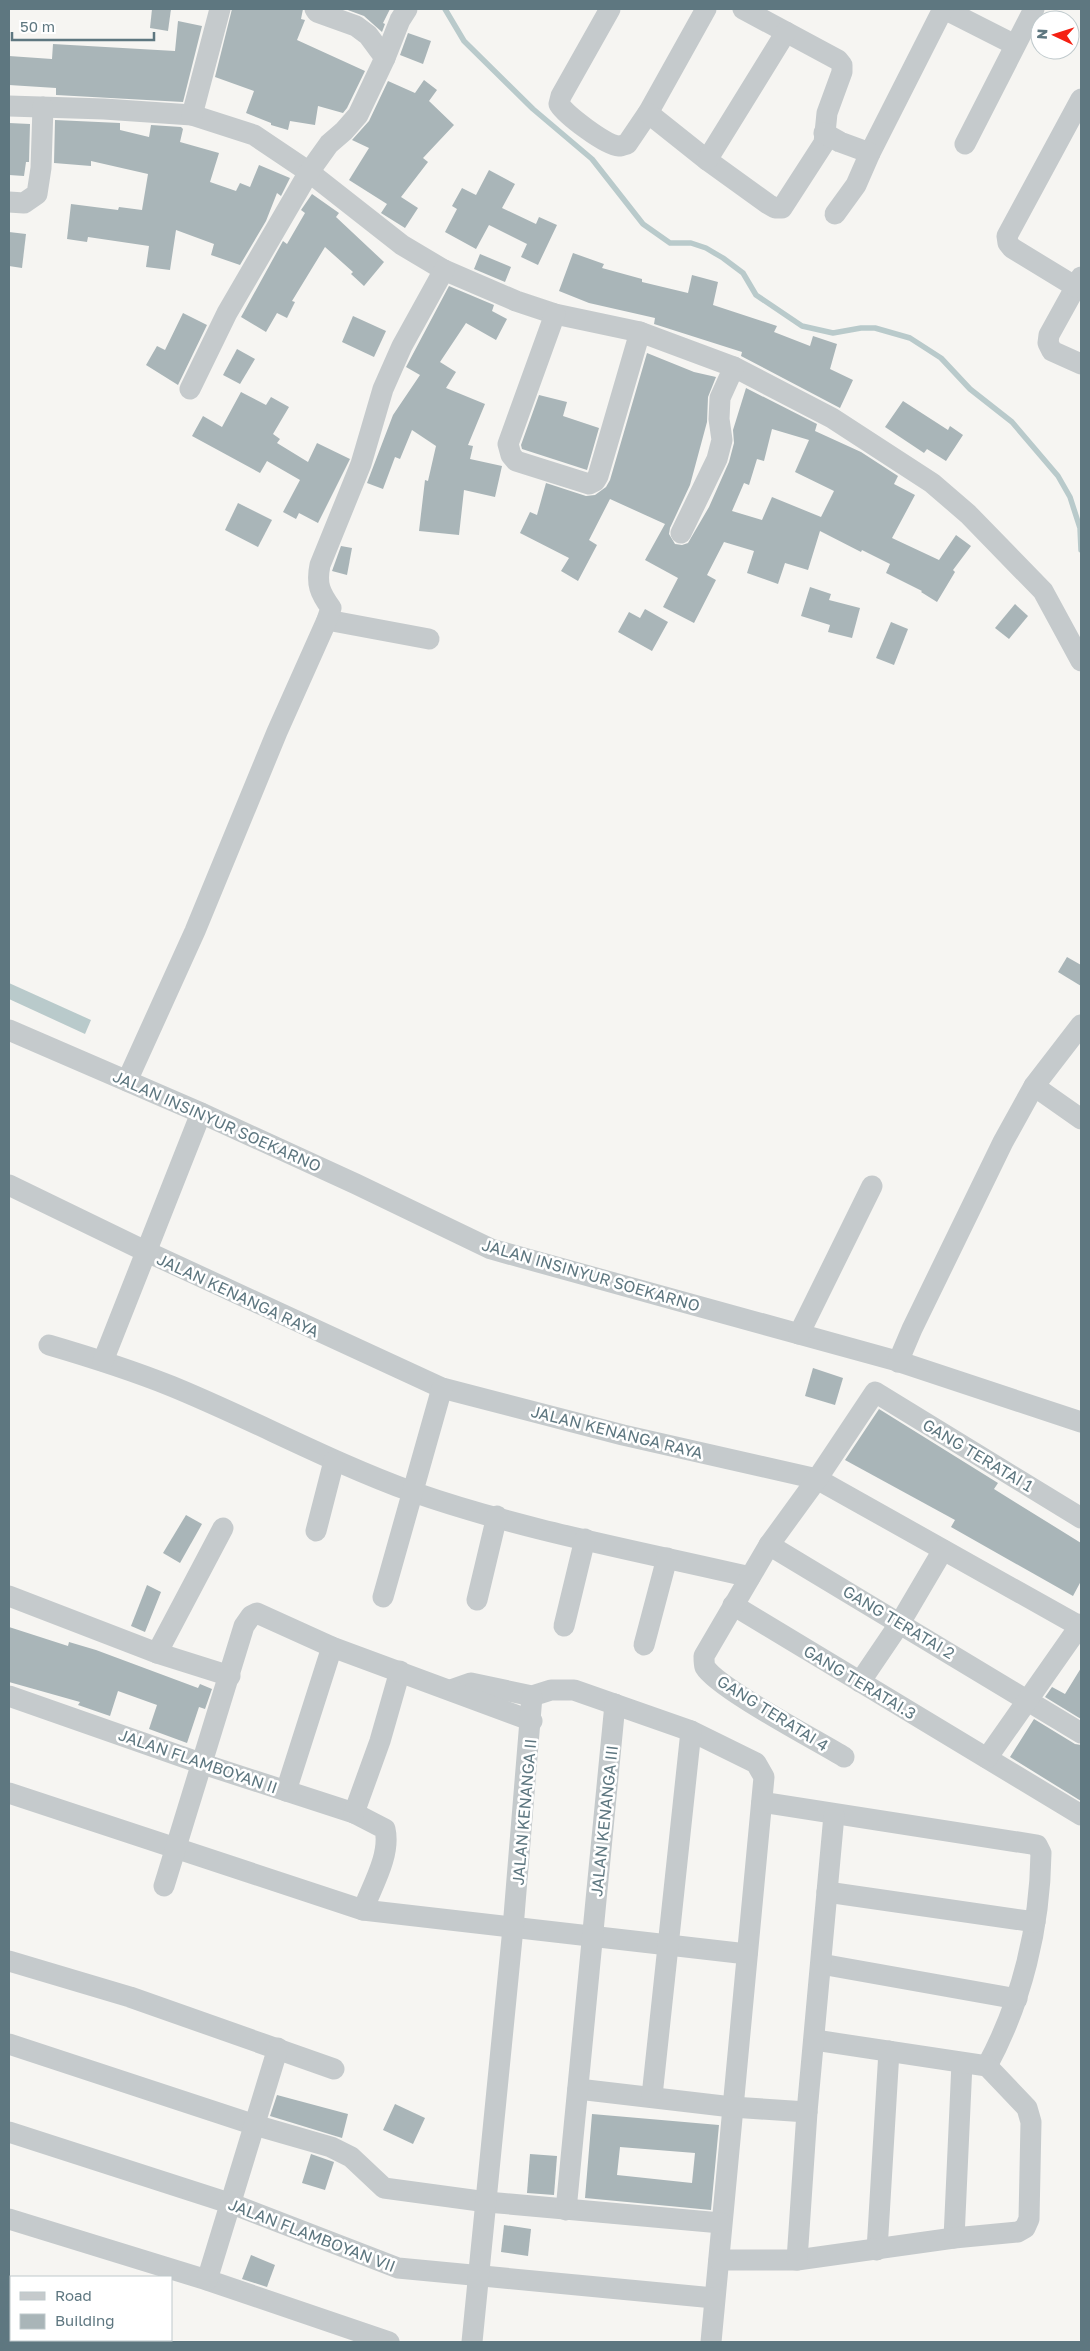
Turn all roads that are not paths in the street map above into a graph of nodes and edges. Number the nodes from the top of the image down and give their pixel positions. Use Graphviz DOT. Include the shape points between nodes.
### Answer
graph roads {
  1 [pos="220,9"];
  2 [pos="316,9"];
  3 [pos="407,9"];
  4 [pos="610,9"];
  5 [pos="706,9"];
  6 [pos="743,9"];
  7 [pos="943,9"];
  8 [pos="1034,9"];
  9 [pos="786,32"];
  10 [pos="1015,44"];
  11 [pos="385,58"];
  12 [pos="1081,99"];
  13 [pos="9,106"];
  14 [pos="43,106"];
  15 [pos="648,113"];
  16 [pos="192,115"];
  17 [pos="824,133"];
  18 [pos="965,144"];
  19 [pos="870,153"];
  20 [pos="707,160"];
  21 [pos="310,172"];
  22 [pos="9,202"];
  23 [pos="834,214"];
  24 [pos="444,270"];
  25 [pos="1079,282"];
  26 [pos="555,314"];
  27 [pos="640,332"];
  28 [pos="1081,364"];
  29 [pos="734,367"];
  30 [pos="190,389"];
  31 [pos="681,533"];
  32 [pos="327,620"];
  33 [pos="430,639"];
  34 [pos="1081,661"];
  35 [pos="1081,1025"];
  36 [pos="9,1030"];
  37 [pos="127,1081"];
  38 [pos="1034,1086"];
  39 [pos="201,1113"];
  40 [pos="1081,1119"];
  41 [pos="9,1185"];
  42 [pos="872,1186"];
  43 [pos="145,1251"];
  44 [pos="799,1334"];
  45 [pos="49,1345"];
  46 [pos="905,1346"];
  47 [pos="103,1361"];
  48 [pos="442,1388"];
  49 [pos="1081,1422"];
  50 [pos="334,1461"];
  51 [pos="817,1479"];
  52 [pos="414,1492"];
  53 [pos="497,1516"];
  54 [pos="1081,1518"];
  55 [pos="223,1528"];
  56 [pos="316,1531"];
  57 [pos="585,1539"];
  58 [pos="769,1545"];
  59 [pos="943,1550"];
  60 [pos="667,1558"];
  61 [pos="750,1577"];
  62 [pos="9,1596"];
  63 [pos="383,1597"];
  64 [pos="478,1600"];
  65 [pos="733,1605"];
  66 [pos="900,1623"];
  67 [pos="564,1626"];
  68 [pos="1081,1626"];
  69 [pos="644,1645"];
  70 [pos="332,1647"];
  71 [pos="157,1653"];
  72 [pos="400,1670"];
  73 [pos="230,1676"];
  74 [pos="860,1682"];
  75 [pos="451,1690"];
  76 [pos="9,1696"];
  77 [pos="532,1696"];
  78 [pos="1027,1702"];
  79 [pos="615,1704"];
  80 [pos="532,1721"];
  81 [pos="691,1731"];
  82 [pos="1081,1733"];
  83 [pos="844,1757"];
  84 [pos="987,1758"];
  85 [pos="203,1764"];
  86 [pos="286,1791"];
  87 [pos="9,1793"];
  88 [pos="762,1802"];
  89 [pos="354,1813"];
  90 [pos="834,1815"];
  91 [pos="1081,1815"];
  92 [pos="175,1847"];
  93 [pos="164,1886"];
  94 [pos="827,1892"];
  95 [pos="363,1910"];
  96 [pos="1035,1922"];
  97 [pos="513,1928"];
  98 [pos="592,1938"];
  99 [pos="668,1946"];
  100 [pos="746,1954"];
  101 [pos="9,1961"];
  102 [pos="821,1964"];
  103 [pos="1017,1998"];
  104 [pos="815,2040"];
  105 [pos="9,2044"];
  106 [pos="278,2048"];
  107 [pos="889,2051"];
  108 [pos="962,2064"];
  109 [pos="987,2066"];
  110 [pos="334,2069"];
  111 [pos="578,2089"];
  112 [pos="652,2096"];
  113 [pos="732,2107"];
  114 [pos="807,2112"];
  115 [pos="255,2125"];
  116 [pos="9,2132"];
  117 [pos="487,2202"];
  118 [pos="232,2204"];
  119 [pos="566,2210"];
  120 [pos="9,2219"];
  121 [pos="721,2223"];
  122 [pos="954,2238"];
  123 [pos="877,2250"];
  124 [pos="719,2260"];
  125 [pos="797,2260"];
  126 [pos="480,2276"];
  127 [pos="207,2280"];
  128 [pos="714,2298"];
  129 [pos="389,2342"];
  130 [pos="472,2342"];
  131 [pos="711,2342"];
  1 -- 16 [label="street"];
  2 -- 11 [label="street" via="356,26 368,35"];
  3 -- 11 [label="street"];
  4 -- 15 [label="street" via="559,104 564,112 619,146 627,144"];
  5 -- 15 [label="street"];
  6 -- 9 [label="street"];
  7 -- 10 [label="street"];
  7 -- 19 [label="street"];
  8 -- 10 [label="street"];
  9 -- 17 [label="street" via="842,65"];
  9 -- 20 [label="street"];
  10 -- 18 [label="street"];
  11 -- 21 [label="street" via="358,115 329,144"];
  12 -- 25 [label="street" via="1008,236 1012,248"];
  13 -- 14 [label="street"];
  14 -- 16 [label="street"];
  14 -- 22 [label="street" via="42,168 37,194 24,203"];
  15 -- 20 [label="street"];
  16 -- 21 [label="street" via="254,135"];
  17 -- 19 [label="street"];
  17 -- 20 [label="street" via="824,143 782,208 768,204"];
  19 -- 23 [label="street" via="856,185"];
  21 -- 24 [label="street" via="402,245"];
  21 -- 30 [label="street" via="227,314"];
  24 -- 26 [label="street"];
  24 -- 32 [label="street" via="402,346 383,389 361,464 320,565 320,592 331,608"];
  25 -- 28 [label="street" via="1049,335 1048,343 1052,351"];
  26 -- 27 [label="street"];
  26 -- 27 [label="street" via="508,444 516,461 589,484 598,476"];
  27 -- 29 [label="street"];
  29 -- 31 [label="street" via="720,398 718,419 722,440 717,459"];
  29 -- 34 [label="street" via="832,418 932,483 968,514 1043,591"];
  32 -- 33 [label="street"];
  32 -- 37 [label="street" via="276,732 195,932"];
  35 -- 38 [label="street"];
  36 -- 37 [label="street, JALAN INSINYUR SOEKARNO"];
  37 -- 39 [label="street, JALAN INSINYUR SOEKARNO"];
  38 -- 40 [label="street"];
  38 -- 46 [label="street" via="1003,1142"];
  39 -- 43 [label="street"];
  39 -- 44 [label="street, JALAN INSINYUR SOEKARNO" via="491,1249"];
  41 -- 43 [label="street, JALAN KENANGA RAYA"];
  42 -- 44 [label="street"];
  43 -- 47 [label="street"];
  43 -- 48 [label="street, JALAN KENANGA RAYA"];
  44 -- 46 [label="street, JALAN INSINYUR SOEKARNO"];
  45 -- 47 [label="street"];
  46 -- 49 [label="street, JALAN INSINYUR SOEKARNO"];
  47 -- 50 [label="street" via="172,1387"];
  48 -- 51 [label="street, JALAN KENANGA RAYA" via="623,1435"];
  48 -- 52 [label="street"];
  50 -- 52 [label="street"];
  50 -- 56 [label="street"];
  51 -- 54 [label="street, GANG TERATAI 1" via="875,1392"];
  51 -- 58 [label="street"];
  51 -- 59 [label="street, JALAN KENANGA RAYA"];
  52 -- 53 [label="street"];
  52 -- 63 [label="street"];
  53 -- 57 [label="street"];
  53 -- 64 [label="street"];
  55 -- 71 [label="street"];
  57 -- 60 [label="street"];
  57 -- 67 [label="street"];
  58 -- 61 [label="street"];
  58 -- 66 [label="street, GANG TERATAI 2"];
  59 -- 66 [label="street"];
  59 -- 68 [label="street, JALAN KENANGA RAYA"];
  60 -- 61 [label="street"];
  60 -- 69 [label="street"];
  61 -- 65 [label="street"];
  62 -- 71 [label="street"];
  65 -- 74 [label="street, GANG TERATAI.3"];
  65 -- 83 [label="street, GANG TERATAI 4" via="704,1656 704,1666 738,1694"];
  66 -- 74 [label="street"];
  66 -- 78 [label="street, GANG TERATAI 2"];
  68 -- 78 [label="street"];
  70 -- 72 [label="street"];
  70 -- 73 [label="street" via="257,1613 244,1626"];
  70 -- 86 [label="street"];
  71 -- 73 [label="street"];
  72 -- 75 [label="street"];
  72 -- 89 [label="street" via="380,1741"];
  73 -- 85 [label="street"];
  74 -- 84 [label="street, GANG TERATAI.3"];
  75 -- 77 [label="street" via="471,1683"];
  75 -- 80 [label="street"];
  76 -- 85 [label="street, JALAN FLAMBOYAN II"];
  77 -- 79 [label="street" via="561,1689 574,1690"];
  77 -- 80 [label="street, JALAN KENANGA II"];
  78 -- 82 [label="street, GANG TERATAI 2"];
  78 -- 84 [label="street"];
  79 -- 81 [label="street"];
  79 -- 98 [label="street, JALAN KENANGA III"];
  80 -- 97 [label="street, JALAN KENANGA II"];
  81 -- 88 [label="street" via="756,1763 764,1777"];
  81 -- 99 [label="street"];
  84 -- 91 [label="street, GANG TERATAI.3"];
  85 -- 86 [label="street, JALAN FLAMBOYAN II"];
  85 -- 92 [label="street"];
  86 -- 89 [label="street, JALAN FLAMBOYAN II"];
  87 -- 92 [label="street"];
  88 -- 90 [label="street"];
  88 -- 100 [label="street"];
  89 -- 95 [label="street, JALAN FLAMBOYAN II" via="385,1829 387,1839"];
  90 -- 94 [label="street"];
  90 -- 96 [label="street" via="1037,1845 1041,1866"];
  92 -- 93 [label="street"];
  92 -- 95 [label="street"];
  94 -- 96 [label="street"];
  94 -- 102 [label="street"];
  95 -- 97 [label="street"];
  96 -- 103 [label="street"];
  97 -- 98 [label="street"];
  97 -- 117 [label="street, JALAN KENANGA II"];
  98 -- 99 [label="street"];
  98 -- 111 [label="street, JALAN KENANGA III"];
  99 -- 100 [label="street"];
  99 -- 112 [label="street"];
  100 -- 113 [label="street"];
  101 -- 106 [label="street" via="130,1997"];
  102 -- 103 [label="street"];
  102 -- 104 [label="street"];
  103 -- 109 [label="street" via="1000,2043"];
  104 -- 107 [label="street"];
  104 -- 114 [label="street"];
  105 -- 115 [label="street"];
  106 -- 110 [label="street"];
  106 -- 115 [label="street"];
  107 -- 108 [label="street"];
  107 -- 123 [label="street"];
  108 -- 109 [label="street"];
  108 -- 122 [label="street"];
  109 -- 122 [label="street" via="1027,2108 1031,2122 1029,2219 1025,2228 1018,2232"];
  111 -- 112 [label="street"];
  111 -- 119 [label="street, JALAN KENANGA III"];
  112 -- 113 [label="street"];
  113 -- 114 [label="street"];
  113 -- 121 [label="street"];
  114 -- 125 [label="street"];
  115 -- 117 [label="street" via="331,2147 350,2157 384,2188"];
  115 -- 118 [label="street"];
  116 -- 118 [label="street, JALAN FLAMBOYAN VII"];
  117 -- 119 [label="street"];
  117 -- 126 [label="street, JALAN KENANGA II"];
  118 -- 126 [label="street, JALAN FLAMBOYAN VII" via="398,2268"];
  118 -- 127 [label="street"];
  119 -- 121 [label="street"];
  120 -- 127 [label="street"];
  121 -- 124 [label="street"];
  122 -- 123 [label="street"];
  123 -- 125 [label="street"];
  124 -- 125 [label="street"];
  124 -- 128 [label="street"];
  126 -- 128 [label="street, JALAN FLAMBOYAN VII"];
  126 -- 130 [label="street, JALAN KENANGA II"];
  127 -- 129 [label="street"];
  128 -- 131 [label="street"];
}
